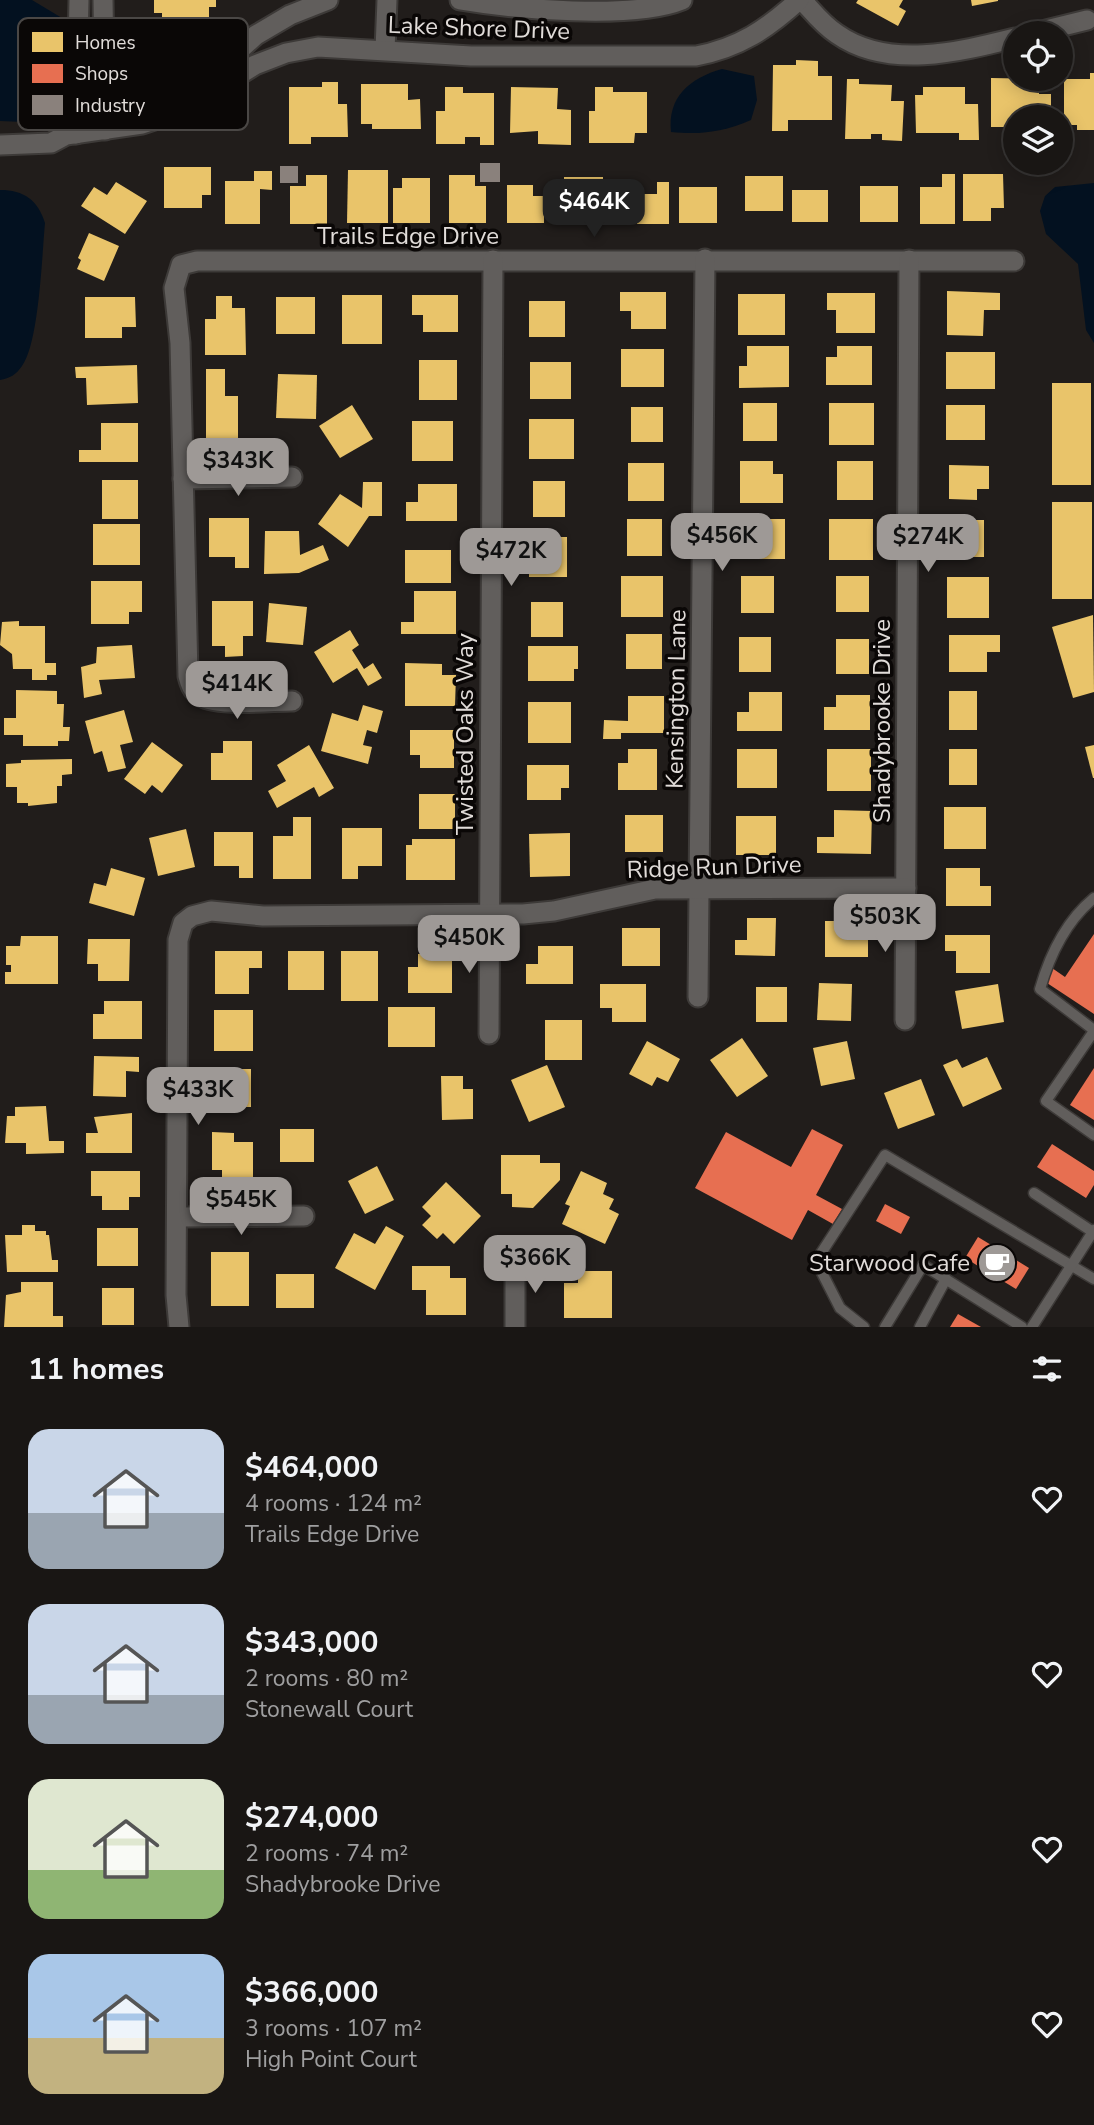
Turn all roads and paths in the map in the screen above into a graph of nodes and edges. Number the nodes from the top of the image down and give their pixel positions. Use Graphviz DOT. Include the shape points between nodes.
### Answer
graph roads {
  1 [pos="79,0"];
  2 [pos="103,0"];
  3 [pos="328,0"];
  4 [pos="387,0"];
  5 [pos="460,0"];
  6 [pos="682,0"];
  7 [pos="800,0"];
  8 [pos="79,18"];
  9 [pos="103,18"];
  10 [pos="1087,20"];
  11 [pos="1073,23"];
  12 [pos="1003,41"];
  13 [pos="248,42"];
  14 [pos="385,50"];
  15 [pos="248,68"];
  16 [pos="76,130"];
  17 [pos="114,130"];
  18 [pos="105,131"];
  19 [pos="76,134"];
  20 [pos="0,145"];
  21 [pos="705,259"];
  22 [pos="493,260"];
  23 [pos="909,260"];
  24 [pos="1014,261"];
  25 [pos="292,477"];
  26 [pos="183,479"];
  27 [pos="292,701"];
  28 [pos="699,887"];
  29 [pos="906,888"];
  30 [pos="1094,898"];
  31 [pos="489,915"];
  32 [pos="698,997"];
  33 [pos="905,1020"];
  34 [pos="1094,1030"];
  35 [pos="489,1034"];
  36 [pos="1094,1135"];
  37 [pos="1034,1193"];
  38 [pos="304,1216"];
  39 [pos="178,1217"];
  40 [pos="1093,1231"];
  41 [pos="515,1262"];
  42 [pos="1071,1266"];
  43 [pos="946,1279"];
  44 [pos="1094,1279"];
  45 [pos="179,1327"];
  46 [pos="515,1327"];
  47 [pos="864,1327"];
  48 [pos="886,1327"];
  49 [pos="920,1327"];
  50 [pos="1022,1327"];
  51 [pos="1032,1327"];
  1 -- 8 [label="street"];
  2 -- 9 [label="street"];
  3 -- 13 [label="street, Lake Shore Drive" via="290,15"];
  4 -- 14 [label="street"];
  5 -- 6 [label="street, Lake Shore Drive" via="529,8 631,9"];
  7 -- 12 [label="street" via="838,35 885,53 945,53"];
  7 -- 14 [label="street, Lake Shore Drive" via="754,37 696,56 471,56"];
  10 -- 11 [label="street"];
  14 -- 15 [label="street, Lake Shore Drive" via="334,46 286,53"];
  16 -- 19 [label="street"];
  17 -- 18 [label="street, Lake Shore Drive"];
  18 -- 19 [label="street, Lake Shore Drive"];
  19 -- 20 [label="street, Lake Shore Drive" via="51,142"];
  21 -- 22 [label="street, Trails Edge Drive"];
  21 -- 23 [label="street, Trails Edge Drive"];
  21 -- 28 [label="street, Kensington Lane"];
  22 -- 26 [label="street, Trails Edge Drive" via="197,261 181,265 174,288"];
  22 -- 31 [label="street, Twisted Oaks Way"];
  23 -- 24 [label="street, Trails Edge Drive"];
  23 -- 29 [label="street, Shadybrooke Drive"];
  25 -- 26 [label="street"];
  26 -- 27 [label="street" via="188,676 196,693 217,701"];
  28 -- 29 [label="street, Ridge Run Drive"];
  28 -- 31 [label="street, Ridge Run Drive" via="643,891 554,911"];
  28 -- 32 [label="street, Kensington Lane"];
  29 -- 33 [label="street, Shadybrooke Drive"];
  30 -- 34 [label="lane" via="1079,911 1049,957 1040,989"];
  31 -- 35 [label="street, Twisted Oaks Way"];
  31 -- 39 [label="street, Ridge Run Drive" via="263,916 211,911 183,923 178,940"];
  34 -- 36 [label="lane" via="1046,1101"];
  37 -- 40 [label="lane"];
  38 -- 39 [label="street"];
  39 -- 45 [label="street"];
  40 -- 42 [label="lane"];
  41 -- 46 [label="street"];
  42 -- 44 [label="lane"];
  42 -- 47 [label="lane" via="885,1155 816,1261 840,1308"];
  42 -- 51 [label="lane"];
  43 -- 48 [label="lane" via="923,1265"];
  43 -- 49 [label="lane"];
  43 -- 50 [label="lane"];
}
